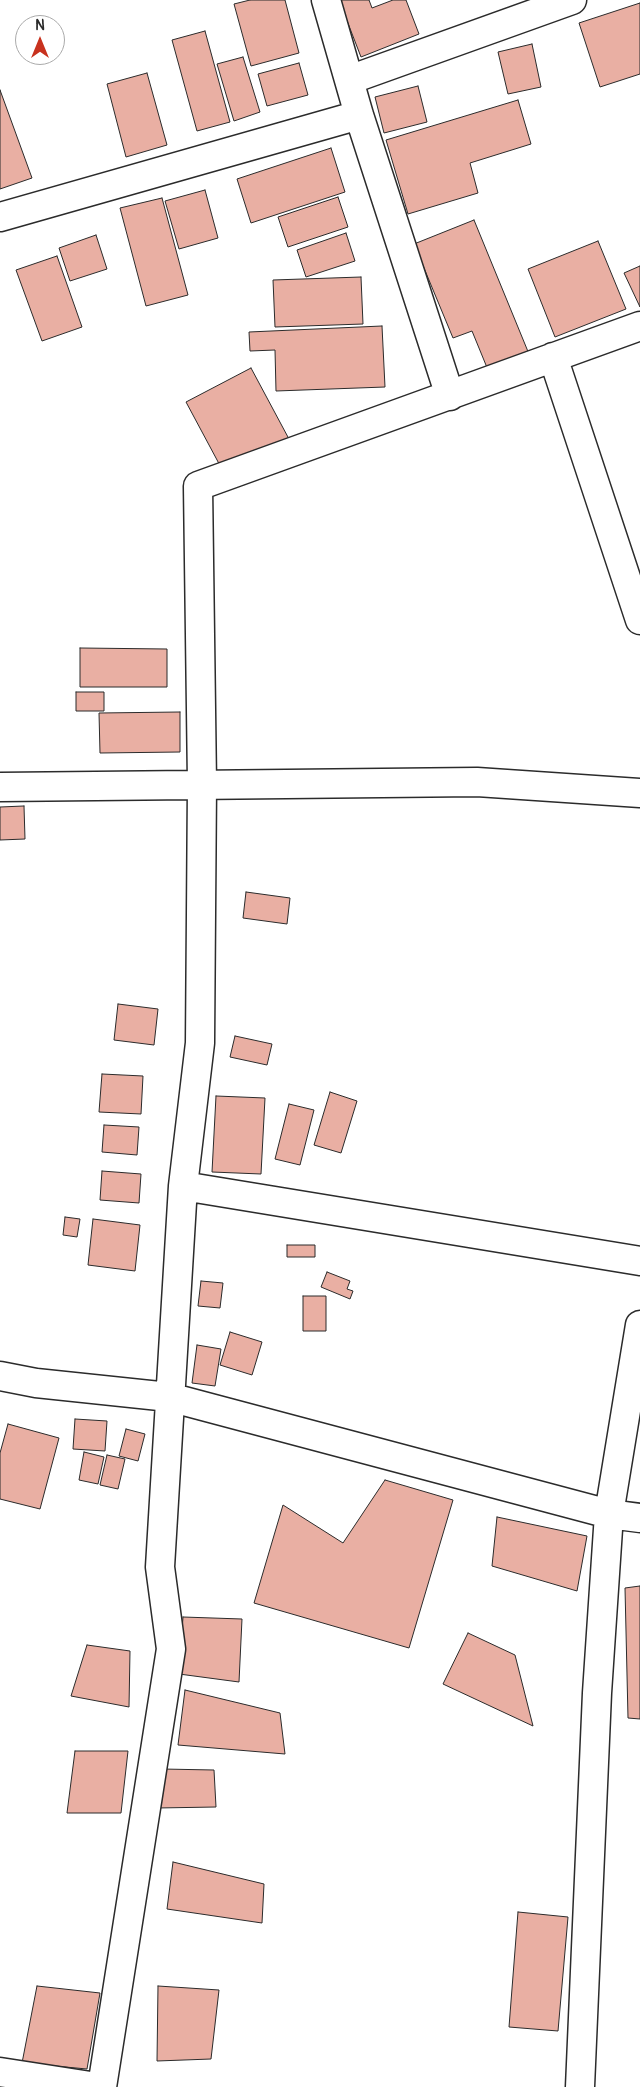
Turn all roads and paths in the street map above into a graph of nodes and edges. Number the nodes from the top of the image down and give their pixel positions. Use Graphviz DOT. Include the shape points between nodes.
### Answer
graph roads {
  1 [pos="326,0"];
  2 [pos="572,0"];
  3 [pos="349,80"];
  4 [pos="359,115"];
  5 [pos="0,217"];
  6 [pos="640,326"];
  7 [pos="554,357"];
  8 [pos="450,396"];
  9 [pos="640,620"];
  10 [pos="202,784"];
  11 [pos="0,787"];
  12 [pos="640,793"];
  13 [pos="183,1186"];
  14 [pos="640,1262"];
  15 [pos="640,1325"];
  16 [pos="0,1376"];
  17 [pos="169,1397"];
  18 [pos="609,1514"];
  19 [pos="640,1518"];
  20 [pos="0,2072"];
  21 [pos="97,2087"];
  22 [pos="102,2087"];
  23 [pos="580,2087"];
  1 -- 3 [label="street"];
  2 -- 3 [label="street"];
  3 -- 4 [label="street"];
  4 -- 5 [label="street"];
  4 -- 8 [label="street"];
  6 -- 7 [label="street"];
  7 -- 8 [label="street"];
  7 -- 9 [label="street"];
  8 -- 10 [label="street" via="198,486"];
  10 -- 11 [label="street"];
  10 -- 12 [label="street" via="477,782"];
  10 -- 13 [label="street" via="200,1043"];
  13 -- 14 [label="street"];
  13 -- 17 [label="street"];
  15 -- 18 [label="street"];
  16 -- 17 [label="street" via="36,1383"];
  17 -- 18 [label="street"];
  17 -- 22 [label="street" via="160,1567 171,1649"];
  18 -- 19 [label="street"];
  18 -- 23 [label="street" via="597,1693"];
  20 -- 21 [label="street"];
}
